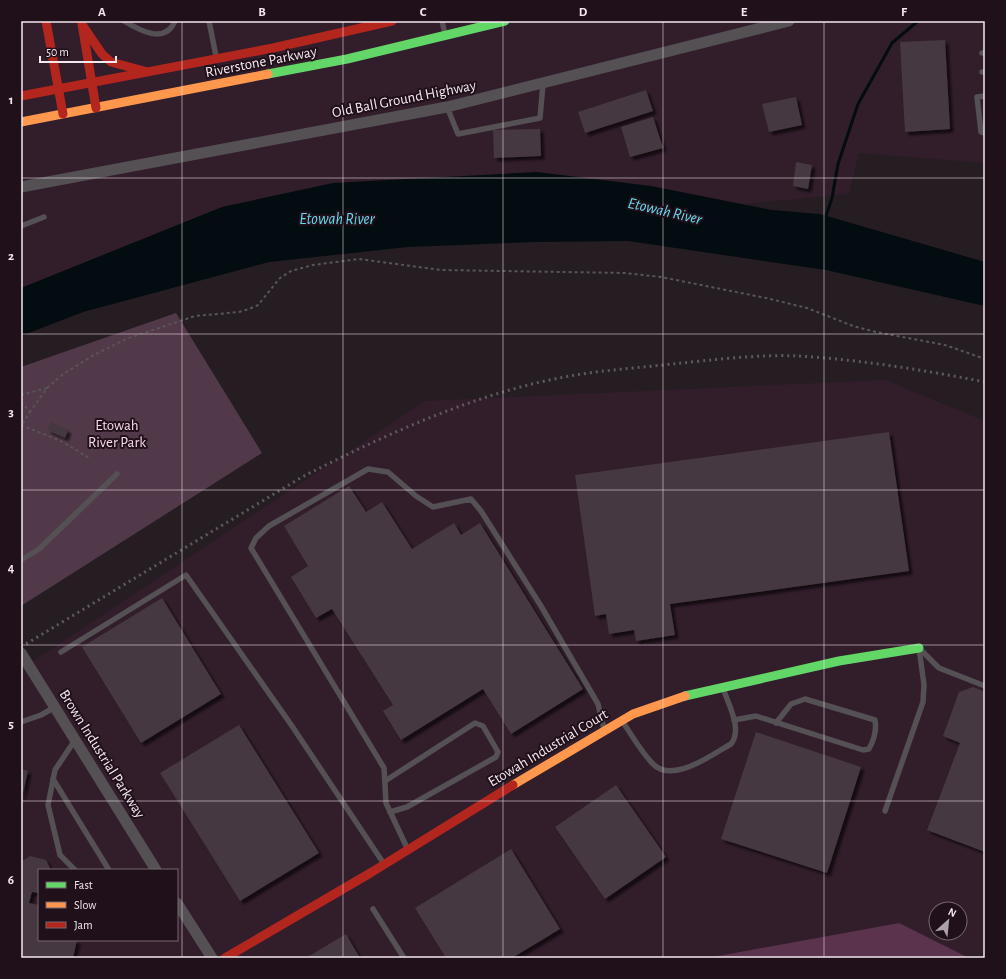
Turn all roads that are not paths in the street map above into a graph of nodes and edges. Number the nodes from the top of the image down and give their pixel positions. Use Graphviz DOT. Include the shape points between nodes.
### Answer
graph roads {
  1 [pos="46,21"];
  2 [pos="124,21"];
  3 [pos="175,21"];
  4 [pos="209,21"];
  5 [pos="392,21"];
  6 [pos="442,21"];
  7 [pos="505,21"];
  8 [pos="789,21"];
  9 [pos="82,24"];
  10 [pos="356,25"];
  11 [pos="445,36"];
  12 [pos="217,58"];
  13 [pos="148,72"];
  14 [pos="92,83"];
  15 [pos="543,84"];
  16 [pos="58,89"];
  17 [pos="21,96"];
  18 [pos="985,96"];
  19 [pos="447,107"];
  20 [pos="96,108"];
  21 [pos="63,114"];
  22 [pos="21,122"];
  23 [pos="985,133"];
  24 [pos="21,187"];
  25 [pos="44,217"];
  26 [pos="21,226"];
  27 [pos="117,474"];
  28 [pos="21,560"];
  29 [pos="919,648"];
  30 [pos="61,652"];
  31 [pos="21,653"];
  32 [pos="985,686"];
  33 [pos="722,687"];
  34 [pos="54,707"];
  35 [pos="734,720"];
  36 [pos="622,721"];
  37 [pos="21,722"];
  38 [pos="776,723"];
  39 [pos="604,731"];
  40 [pos="75,740"];
  41 [pos="53,779"];
  42 [pos="385,781"];
  43 [pos="885,810"];
  44 [pos="390,812"];
  45 [pos="408,850"];
  46 [pos="384,864"];
  47 [pos="74,869"];
  48 [pos="108,869"];
  49 [pos="155,869"];
  50 [pos="178,905"];
  51 [pos="373,909"];
  52 [pos="212,958"];
  53 [pos="225,958"];
  54 [pos="404,958"];
  1 -- 16 [label="main road"];
  2 -- 3 [label="lane" via="142,32 160,34 168,30"];
  4 -- 12 [label="lane"];
  5 -- 10 [label="main road, Riverstone Parkway"];
  6 -- 11 [label="lane"];
  7 -- 11 [label="main road, Riverstone Parkway" via="465,28"];
  8 -- 15 [label="street, Old Ball Ground Highway"];
  9 -- 13 [label="main road" via="102,54 111,62"];
  9 -- 14 [label="main road"];
  10 -- 12 [label="main road, Riverstone Parkway"];
  11 -- 20 [label="main road, Riverstone Parkway" via="272,74"];
  12 -- 13 [label="main road, Riverstone Parkway"];
  13 -- 14 [label="main road, Riverstone Parkway"];
  14 -- 16 [label="main road, Riverstone Parkway"];
  14 -- 20 [label="main road"];
  15 -- 19 [label="street, Old Ball Ground Highway"];
  15 -- 19 [label="lane" via="540,118 458,134"];
  16 -- 17 [label="main road, Riverstone Parkway"];
  16 -- 21 [label="main road"];
  18 -- 23 [label="lane" via="977,97 981,132"];
  19 -- 24 [label="street, Old Ball Ground Highway"];
  20 -- 21 [label="main road, Riverstone Parkway"];
  21 -- 22 [label="main road, Riverstone Parkway"];
  25 -- 26 [label="lane"];
  27 -- 28 [label="lane" via="39,549"];
  29 -- 32 [label="lane" via="939,668"];
  29 -- 33 [label="main road, Etowah Industrial Court" via="839,661"];
  29 -- 43 [label="lane" via="924,685 923,702"];
  30 -- 46 [label="lane" via="186,575 292,726"];
  31 -- 34 [label="street, Brown Industrial Parkway"];
  33 -- 35 [label="lane"];
  33 -- 36 [label="main road, Etowah Industrial Court" via="633,714"];
  34 -- 37 [label="lane"];
  34 -- 40 [label="street, Brown Industrial Parkway"];
  35 -- 36 [label="lane" via="736,733 731,744 671,772 664,771 652,763"];
  35 -- 38 [label="lane" via="756,716"];
  36 -- 39 [label="main road, Etowah Industrial Court"];
  38 -- 38 [label="lane" via="863,750 869,749 876,728 875,720 805,699 791,704"];
  39 -- 42 [label="lane" via="598,704 541,606 471,499 433,508 388,472 368,469 270,526 256,538 251,548 384,768"];
  39 -- 45 [label="main road, Etowah Industrial Court"];
  40 -- 41 [label="lane" via="55,770"];
  40 -- 49 [label="street, Brown Industrial Parkway"];
  41 -- 47 [label="lane" via="48,805 60,855"];
  41 -- 48 [label="lane"];
  42 -- 44 [label="lane" via="386,803"];
  42 -- 44 [label="lane" via="475,723 483,726 498,752 496,756 407,807"];
  44 -- 45 [label="lane"];
  45 -- 46 [label="main road, Etowah Industrial Court"];
  46 -- 53 [label="main road, Etowah Industrial Court"];
  50 -- 52 [label="street"];
  51 -- 54 [label="lane"];
}
